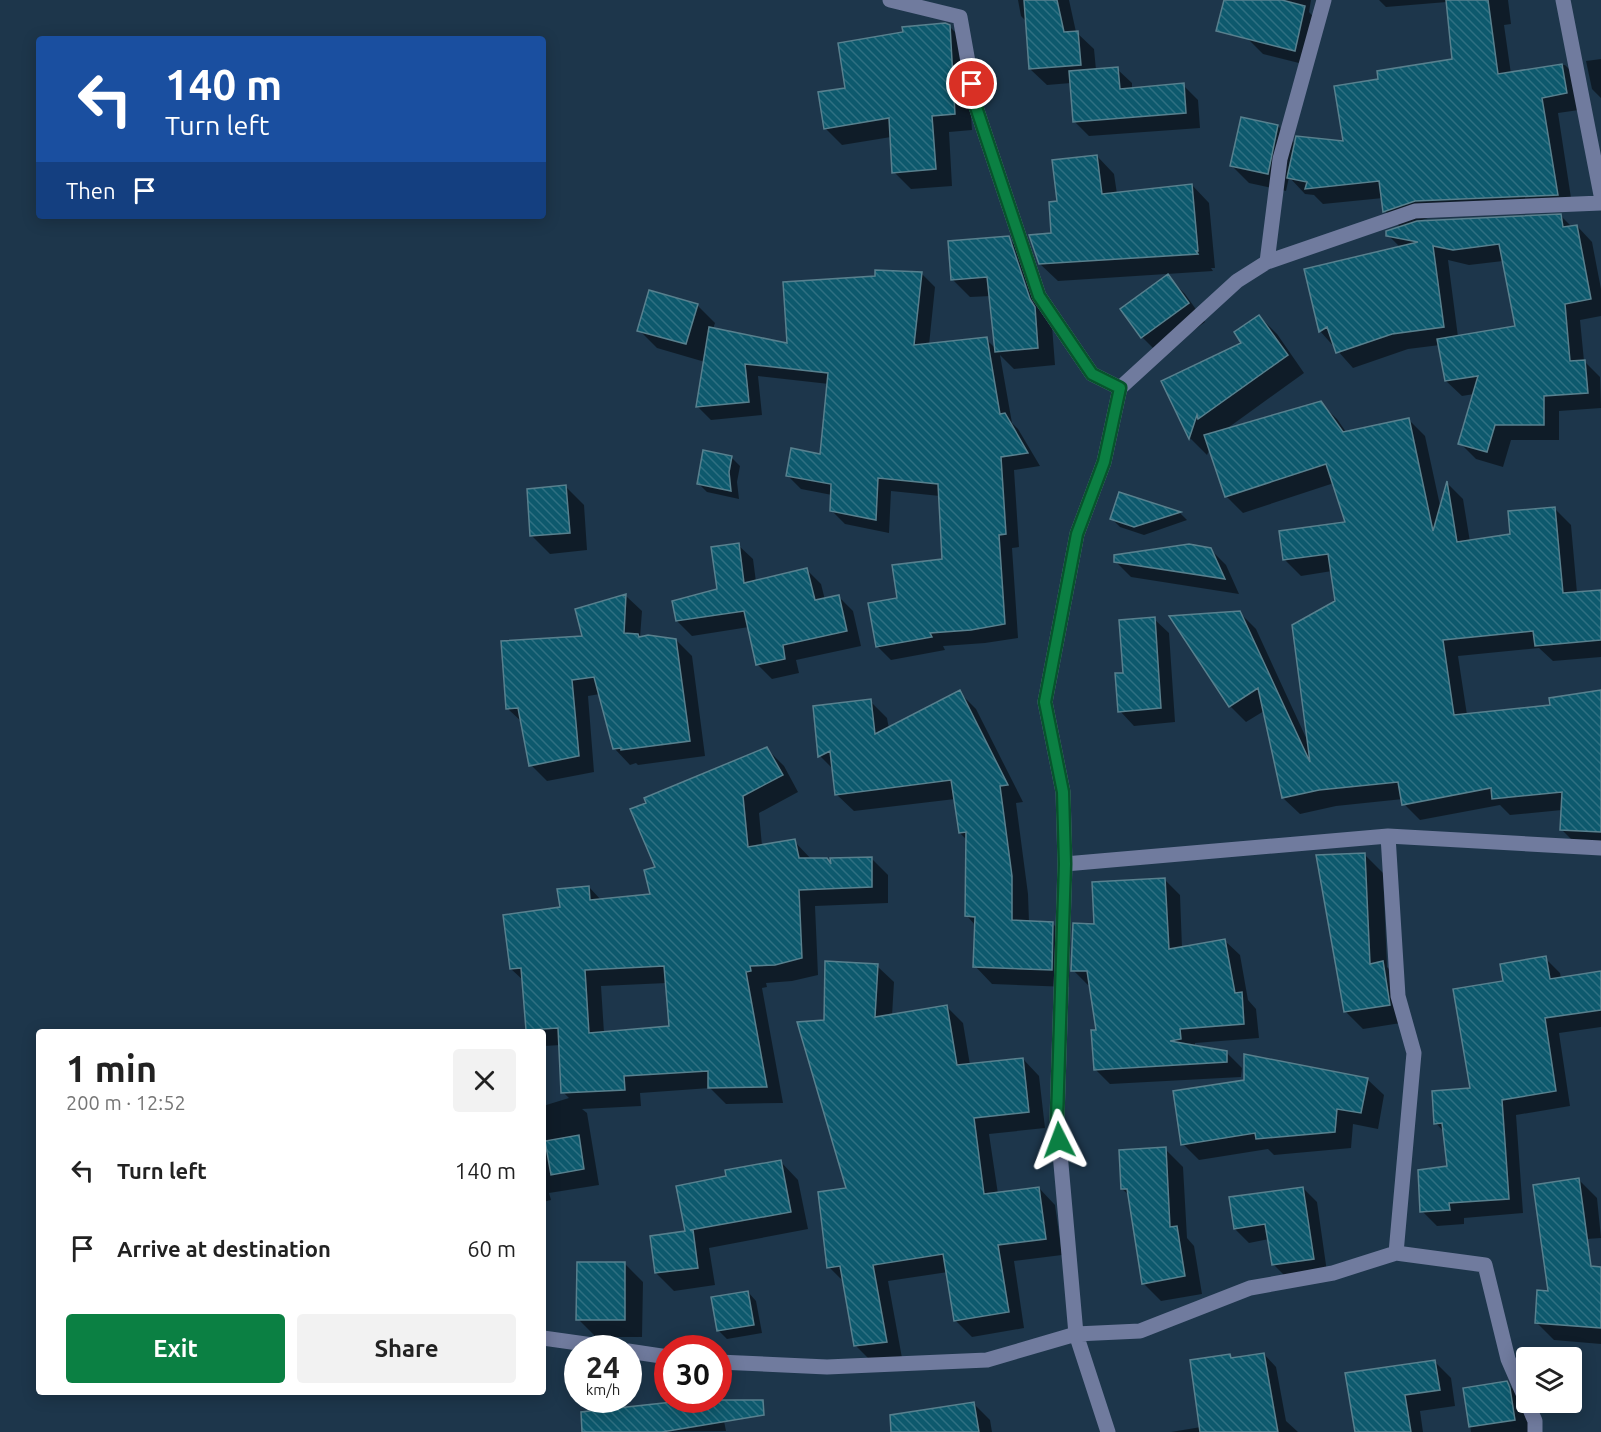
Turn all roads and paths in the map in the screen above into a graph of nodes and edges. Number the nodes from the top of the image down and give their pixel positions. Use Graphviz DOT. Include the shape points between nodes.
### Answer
graph roads {
  1 [pos="890,0"];
  2 [pos="1324,0"];
  3 [pos="1563,0"];
  4 [pos="1601,195"];
  5 [pos="1601,203"];
  6 [pos="1267,262"];
  7 [pos="1120,388"];
  8 [pos="1388,836"];
  9 [pos="1601,849"];
  10 [pos="1065,864"];
  11 [pos="1396,1253"];
  12 [pos="1076,1334"];
  13 [pos="546,1338"];
  14 [pos="564,1341"];
  15 [pos="732,1363"];
  16 [pos="1108,1432"];
  17 [pos="1535,1432"];
  1 -- 7 [label="street" via="960,17 976,107 1039,296 1092,374"];
  2 -- 6 [label="street" via="1280,159"];
  3 -- 4 [label="street"];
  5 -- 6 [label="street" via="1415,211"];
  6 -- 7 [label="street" via="1237,281"];
  7 -- 10 [label="street" via="1104,462 1077,534 1045,702 1063,792"];
  8 -- 9 [label="street"];
  8 -- 10 [label="street"];
  8 -- 11 [label="street" via="1398,996 1414,1053"];
  10 -- 12 [label="street" via="1057,1119"];
  11 -- 12 [label="street" via="1333,1273 1250,1288 1140,1331"];
  11 -- 17 [label="street" via="1485,1265 1508,1359 1535,1420"];
  12 -- 15 [label="street" via="987,1360 827,1367"];
  12 -- 16 [label="street"];
  13 -- 14 [label="street"];
}
